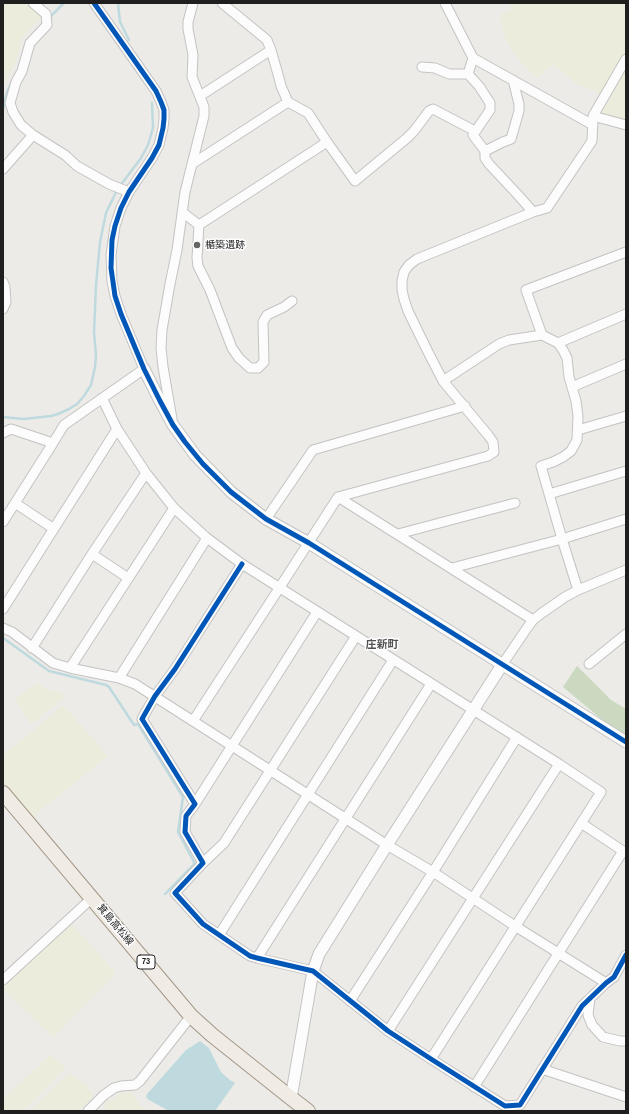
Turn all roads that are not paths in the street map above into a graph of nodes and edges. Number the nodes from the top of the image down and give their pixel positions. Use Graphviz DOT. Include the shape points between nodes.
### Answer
graph roads {
  1 [pos="33,3"];
  2 [pos="94,3"];
  3 [pos="193,3"];
  4 [pos="222,3"];
  5 [pos="445,3"];
  6 [pos="271,50"];
  7 [pos="473,58"];
  8 [pos="626,59"];
  9 [pos="422,67"];
  10 [pos="468,74"];
  11 [pos="513,80"];
  12 [pos="200,96"];
  13 [pos="288,102"];
  14 [pos="593,121"];
  15 [pos="626,125"];
  16 [pos="475,131"];
  17 [pos="33,135"];
  18 [pos="327,142"];
  19 [pos="485,151"];
  20 [pos="192,164"];
  21 [pos="3,169"];
  22 [pos="129,192"];
  23 [pos="182,212"];
  24 [pos="533,212"];
  25 [pos="199,225"];
  26 [pos="626,252"];
  27 [pos="3,282"];
  28 [pos="292,301"];
  29 [pos="3,309"];
  30 [pos="626,314"];
  31 [pos="542,335"];
  32 [pos="558,343"];
  33 [pos="626,364"];
  34 [pos="144,368"];
  35 [pos="443,381"];
  36 [pos="572,387"];
  37 [pos="102,398"];
  38 [pos="465,406"];
  39 [pos="626,416"];
  40 [pos="173,424"];
  41 [pos="117,430"];
  42 [pos="578,430"];
  43 [pos="3,433"];
  44 [pos="53,443"];
  45 [pos="626,470"];
  46 [pos="146,473"];
  47 [pos="549,494"];
  48 [pos="338,497"];
  49 [pos="515,503"];
  50 [pos="15,504"];
  51 [pos="174,508"];
  52 [pos="266,519"];
  53 [pos="626,519"];
  54 [pos="3,522"];
  55 [pos="54,529"];
  56 [pos="398,534"];
  57 [pos="207,538"];
  58 [pos="562,538"];
  59 [pos="308,543"];
  60 [pos="92,554"];
  61 [pos="242,564"];
  62 [pos="452,568"];
  63 [pos="626,570"];
  64 [pos="128,578"];
  65 [pos="280,587"];
  66 [pos="578,590"];
  67 [pos="3,609"];
  68 [pos="317,612"];
  69 [pos="533,620"];
  70 [pos="3,628"];
  71 [pos="626,634"];
  72 [pos="356,636"];
  73 [pos="32,648"];
  74 [pos="394,660"];
  75 [pos="589,664"];
  76 [pos="502,665"];
  77 [pos="70,668"];
  78 [pos="118,678"];
  79 [pos="431,684"];
  80 [pos="155,696"];
  81 [pos="473,710"];
  82 [pos="193,721"];
  83 [pos="517,737"];
  84 [pos="626,742"];
  85 [pos="232,746"];
  86 [pos="559,764"];
  87 [pos="271,770"];
  88 [pos="3,793"];
  89 [pos="308,794"];
  90 [pos="195,804"];
  91 [pos="346,818"];
  92 [pos="581,823"];
  93 [pos="387,845"];
  94 [pos="624,852"];
  95 [pos="203,863"];
  96 [pos="433,872"];
  97 [pos="92,898"];
  98 [pos="473,898"];
  99 [pos="515,926"];
  100 [pos="219,935"];
  101 [pos="558,953"];
  102 [pos="626,955"];
  103 [pos="257,958"];
  104 [pos="313,971"];
  105 [pos="3,980"];
  106 [pos="606,983"];
  107 [pos="590,998"];
  108 [pos="350,1001"];
  109 [pos="192,1016"];
  110 [pos="388,1031"];
  111 [pos="626,1041"];
  112 [pos="431,1059"];
  113 [pos="542,1069"];
  114 [pos="474,1086"];
  115 [pos="626,1097"];
  116 [pos="291,1098"];
  117 [pos="88,1111"];
  118 [pos="308,1111"];
  1 -- 17 [label="street" via="46,14 47,25 30,43 10,103 21,124"];
  2 -- 22 [label="street" via="156,92 164,110 159,145"];
  3 -- 12 [label="street" via="188,29 193,55 192,77"];
  4 -- 6 [label="street" via="267,40"];
  5 -- 7 [label="street"];
  6 -- 12 [label="street"];
  6 -- 13 [label="street"];
  7 -- 10 [label="street"];
  7 -- 11 [label="street"];
  8 -- 14 [label="street"];
  9 -- 10 [label="street" via="435,68 449,74"];
  10 -- 16 [label="street" via="490,103 490,110"];
  11 -- 14 [label="street"];
  11 -- 19 [label="street" via="519,111 510,139"];
  12 -- 20 [label="street" via="204,116"];
  13 -- 18 [label="street" via="308,113"];
  13 -- 20 [label="street"];
  14 -- 15 [label="street"];
  14 -- 24 [label="street" via="592,141 547,208"];
  16 -- 18 [label="street" via="433,109 407,138 355,180"];
  16 -- 19 [label="street" via="473,135"];
  17 -- 21 [label="street"];
  17 -- 22 [label="street" via="65,155 77,166"];
  18 -- 25 [label="street"];
  19 -- 24 [label="street" via="485,158 489,164"];
  20 -- 23 [label="street"];
  22 -- 34 [label="street" via="115,226 111,268 115,296"];
  23 -- 25 [label="street"];
  23 -- 40 [label="street" via="161,348"];
  24 -- 35 [label="street" via="417,259 404,272 402,290 408,311"];
  25 -- 28 [label="street" via="198,266 232,348 250,368 258,368 264,362 263,322 267,315"];
  26 -- 31 [label="street" via="526,290"];
  27 -- 29 [label="street" via="6,302"];
  30 -- 32 [label="street"];
  31 -- 32 [label="street"];
  31 -- 35 [label="street" via="509,340 500,344"];
  32 -- 36 [label="street" via="567,358"];
  33 -- 36 [label="street"];
  34 -- 37 [label="street"];
  34 -- 40 [label="street"];
  35 -- 38 [label="street"];
  36 -- 42 [label="street"];
  37 -- 41 [label="street"];
  37 -- 44 [label="street" via="64,425"];
  38 -- 48 [label="street" via="493,442 494,452 488,456"];
  38 -- 52 [label="street" via="313,450"];
  39 -- 42 [label="street"];
  40 -- 52 [label="street" via="203,464 231,492"];
  41 -- 46 [label="street"];
  41 -- 55 [label="street"];
  42 -- 47 [label="street" via="571,451 541,466"];
  43 -- 44 [label="street" via="10,429"];
  44 -- 50 [label="street"];
  45 -- 47 [label="street"];
  46 -- 51 [label="street"];
  46 -- 60 [label="street"];
  47 -- 58 [label="street"];
  48 -- 56 [label="street"];
  48 -- 59 [label="street"];
  49 -- 56 [label="street"];
  50 -- 54 [label="street"];
  50 -- 55 [label="street"];
  51 -- 57 [label="street"];
  51 -- 64 [label="street"];
  52 -- 59 [label="street"];
  53 -- 58 [label="street"];
  55 -- 67 [label="street"];
  56 -- 62 [label="street"];
  57 -- 61 [label="street"];
  57 -- 78 [label="street"];
  58 -- 62 [label="street"];
  58 -- 66 [label="street"];
  59 -- 65 [label="street"];
  59 -- 76 [label="street"];
  60 -- 64 [label="street"];
  60 -- 73 [label="street"];
  61 -- 65 [label="street"];
  61 -- 80 [label="street"];
  62 -- 69 [label="street"];
  63 -- 66 [label="street"];
  64 -- 77 [label="street"];
  65 -- 68 [label="street"];
  65 -- 82 [label="street"];
  66 -- 69 [label="street"];
  68 -- 72 [label="street"];
  68 -- 85 [label="street"];
  69 -- 76 [label="street"];
  70 -- 73 [label="street"];
  71 -- 75 [label="street"];
  72 -- 74 [label="street"];
  72 -- 87 [label="street"];
  73 -- 77 [label="street" via="53,663"];
  74 -- 79 [label="street"];
  74 -- 89 [label="street"];
  76 -- 81 [label="street"];
  76 -- 84 [label="street"];
  77 -- 78 [label="street"];
  78 -- 80 [label="street" via="135,684"];
  79 -- 81 [label="street"];
  79 -- 91 [label="street"];
  80 -- 82 [label="street"];
  80 -- 90 [label="street" via="142,719"];
  81 -- 83 [label="street"];
  81 -- 93 [label="street"];
  82 -- 85 [label="street"];
  83 -- 86 [label="street"];
  83 -- 96 [label="street"];
  85 -- 87 [label="street"];
  85 -- 90 [label="street"];
  86 -- 92 [label="street" via="601,792"];
  86 -- 98 [label="street"];
  87 -- 89 [label="street"];
  87 -- 95 [label="street" via="224,843"];
  88 -- 97 [label="main road, 箕島高松線 / 73"];
  89 -- 91 [label="street"];
  89 -- 100 [label="street"];
  90 -- 95 [label="street" via="186,816 185,832"];
  91 -- 93 [label="street"];
  91 -- 103 [label="street"];
  92 -- 94 [label="street"];
  92 -- 99 [label="street"];
  93 -- 96 [label="street"];
  93 -- 104 [label="street" via="319,954"];
  94 -- 101 [label="street"];
  95 -- 100 [label="street" via="175,893 203,924"];
  96 -- 98 [label="street"];
  96 -- 108 [label="street"];
  97 -- 105 [label="street"];
  97 -- 109 [label="main road, 箕島高松線 / 73"];
  98 -- 99 [label="street"];
  98 -- 110 [label="street"];
  99 -- 101 [label="street"];
  99 -- 112 [label="street"];
  100 -- 103 [label="street"];
  101 -- 106 [label="street"];
  101 -- 114 [label="street"];
  102 -- 106 [label="street" via="614,977"];
  103 -- 104 [label="street"];
  104 -- 108 [label="street"];
  104 -- 116 [label="street"];
  106 -- 107 [label="street"];
  107 -- 111 [label="street" via="588,1016 592,1025 603,1037"];
  107 -- 113 [label="street" via="582,1006"];
  108 -- 110 [label="street"];
  109 -- 116 [label="main road, 箕島高松線 / 73" via="212,1036"];
  109 -- 117 [label="street" via="135,1085 114,1088"];
  110 -- 112 [label="street"];
  112 -- 114 [label="street"];
  113 -- 114 [label="street" via="520,1105 505,1106"];
  113 -- 115 [label="street"];
  116 -- 118 [label="main road, 箕島高松線 / 73"];
}
